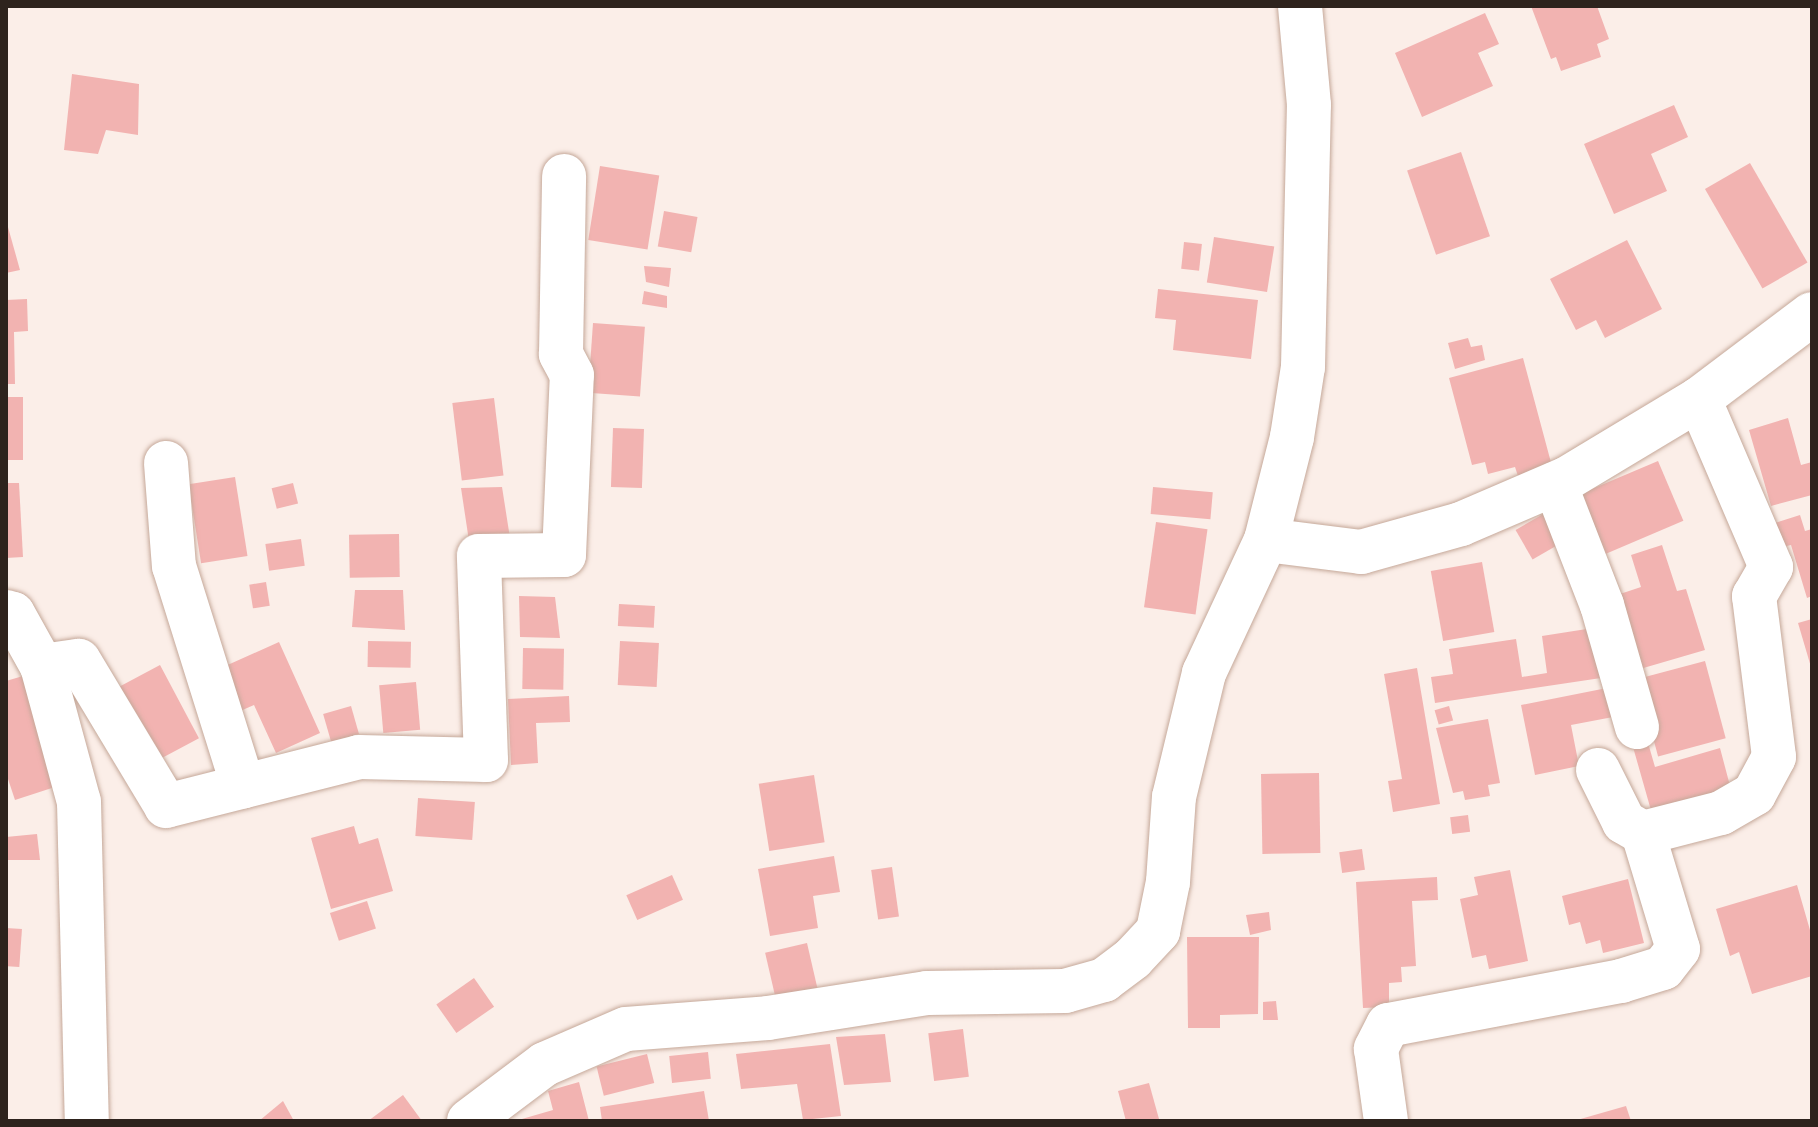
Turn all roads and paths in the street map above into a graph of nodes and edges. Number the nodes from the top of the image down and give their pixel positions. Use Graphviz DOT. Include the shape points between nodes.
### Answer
graph roads {
  1 [pos="1300,6"];
  2 [pos="564,176"];
  3 [pos="1812,314"];
  4 [pos="1699,399"];
  5 [pos="166,463"];
  6 [pos="1555,484"];
  7 [pos="1266,540"];
  8 [pos="6,612"];
  9 [pos="42,666"];
  10 [pos="1637,727"];
  11 [pos="1598,770"];
  12 [pos="243,786"];
  13 [pos="1643,833"];
  14 [pos="87,1121"];
  15 [pos="469,1121"];
  16 [pos="1386,1121"];
  1 -- 7 [label="street" via="1309,105 1303,367"];
  2 -- 12 [label="street" via="561,354 572,375 564,555 479,556 486,760 359,757"];
  3 -- 4 [label="street"];
  4 -- 6 [label="street"];
  4 -- 13 [label="street" via="1771,567 1754,596 1774,757 1754,794 1743,801 1721,813"];
  5 -- 12 [label="street" via="174,566"];
  6 -- 7 [label="street" via="1461,524 1361,552"];
  6 -- 10 [label="street" via="1602,605"];
  7 -- 15 [label="street" via="1204,673 1174,797 1168,882 1158,931 1104,980 1065,991 927,993 768,1018 626,1029 545,1064"];
  8 -- 9 [label="street" via="13,614"];
  9 -- 12 [label="street" via="79,661 166,806"];
  9 -- 14 [label="street" via="79,802"];
  11 -- 13 [label="street" via="1624,822"];
  13 -- 16 [label="street" via="1678,949 1663,968 1548,996 1388,1025 1376,1049"];
}
